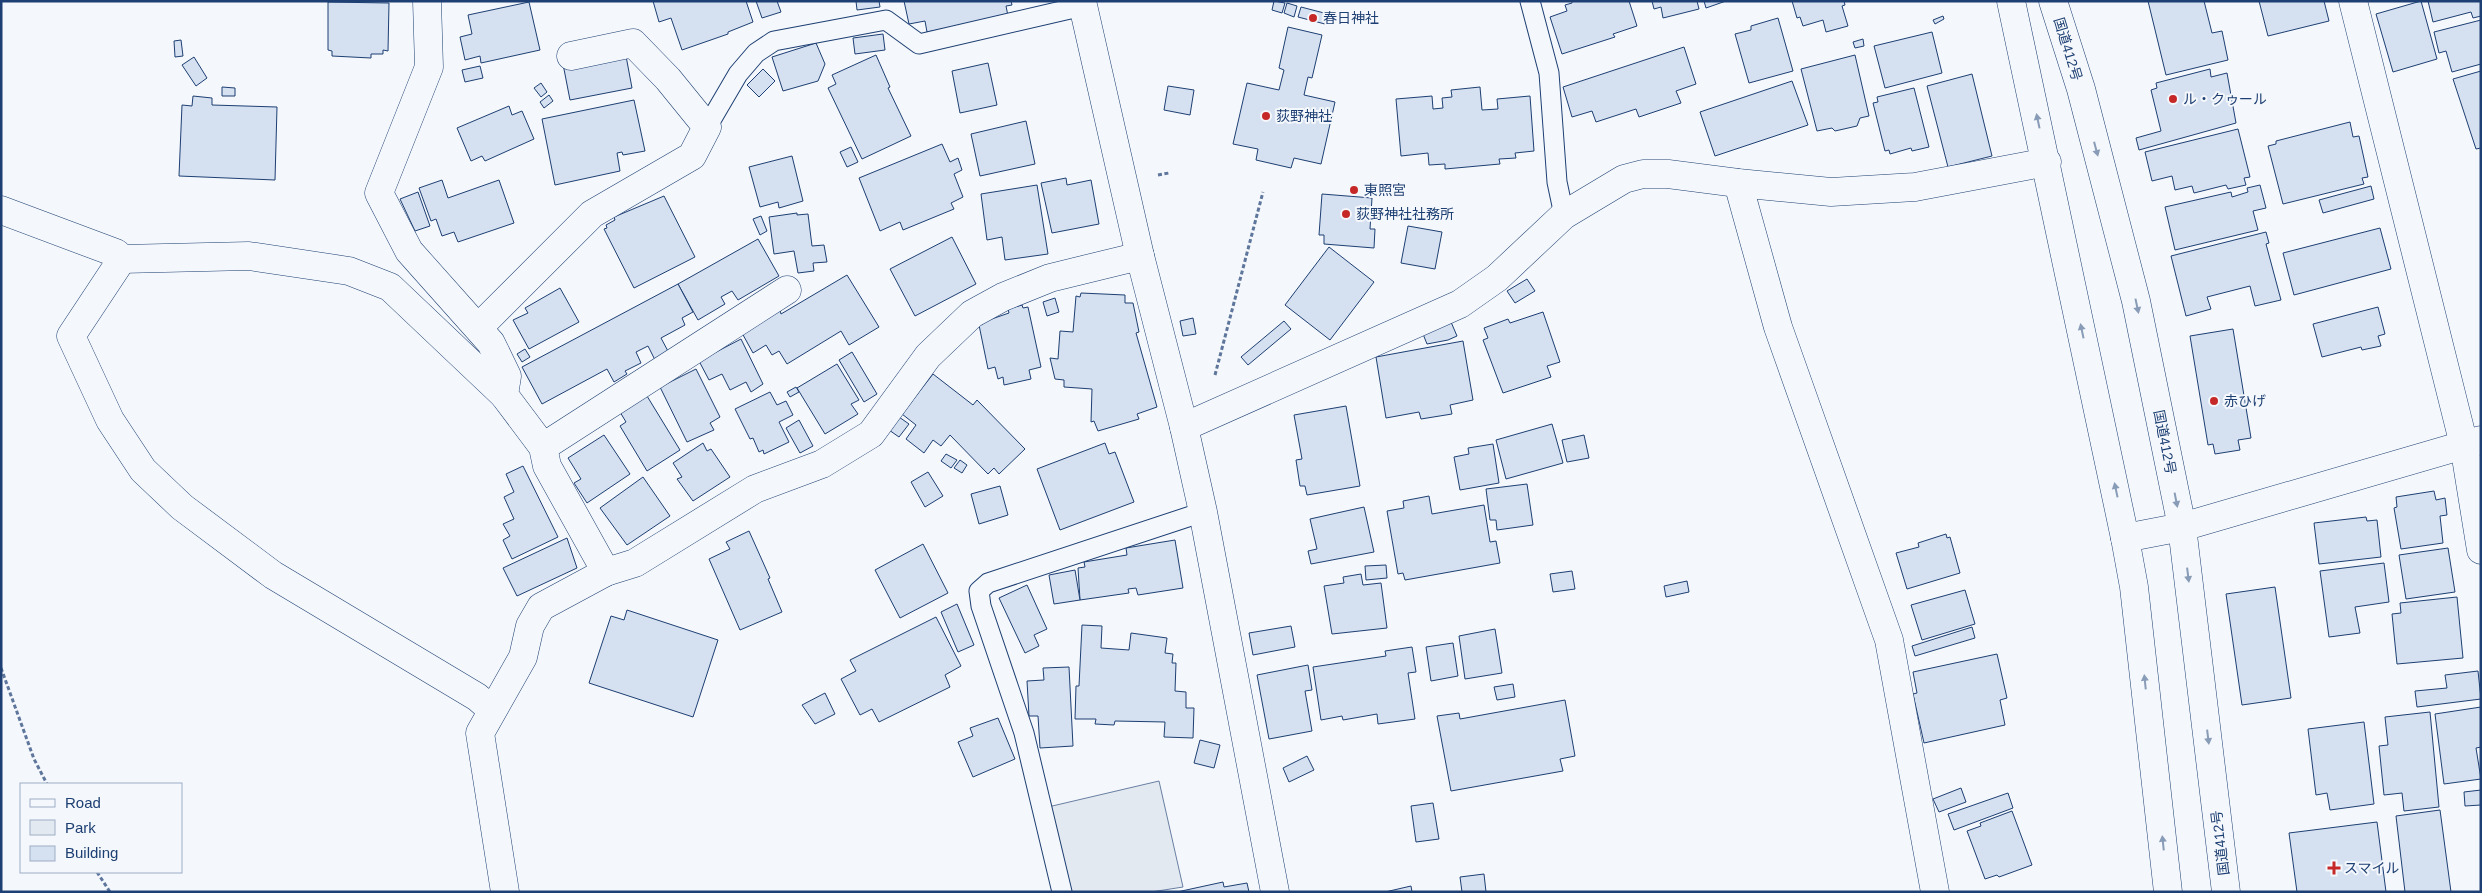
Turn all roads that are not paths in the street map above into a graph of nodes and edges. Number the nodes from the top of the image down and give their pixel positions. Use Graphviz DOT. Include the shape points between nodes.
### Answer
graph roads {
  1 [pos="427,1"];
  2 [pos="1530,1"];
  3 [pos="2011,1"];
  4 [pos="2054,1"];
  5 [pos="2353,1"];
  6 [pos="1082,3"];
  7 [pos="571,56"];
  8 [pos="707,127"];
  9 [pos="2047,162"];
  10 [pos="1738,183"];
  11 [pos="1,210"];
  12 [pos="1564,216"];
  13 [pos="1140,256"];
  14 [pos="122,259"];
  15 [pos="787,290"];
  16 [pos="479,327"];
  17 [pos="504,395"];
  18 [pos="1193,423"];
  19 [pos="2472,443"];
  20 [pos="543,447"];
  21 [pos="1203,512"];
  22 [pos="2182,527"];
  23 [pos="2125,538"];
  24 [pos="2481,550"];
  25 [pos="606,572"];
  26 [pos="492,710"];
  27 [pos="505,892"];
  28 [pos="1062,892"];
  29 [pos="1275,892"];
  30 [pos="1935,892"];
  31 [pos="2168,892"];
  32 [pos="2226,892"];
  1 -- 16 [label="main road" via="429,67 380,193 410,251"];
  2 -- 12 [label="lane" via="1549,73 1557,182"];
  9 -- 3 [label="main road, one-way"];
  4 -- 22 [label="main road, 国道412号, one-way" via="2081,89 2136,301"];
  5 -- 19 [label="main road"];
  6 -- 8 [label="lane" via="919,44 886,20 774,41 756,53 738,74"];
  6 -- 13 [label="main road"];
  7 -- 8 [label="main road" via="633,43"];
  8 -- 16 [label="main road" via="692,156 592,214"];
  9 -- 10 [label="main road" via="1915,188 1831,192"];
  23 -- 9 [label="main road, one-way"];
  10 -- 12 [label="main road" via="1643,174 1624,179"];
  10 -- 30 [label="main road" via="1778,327 1889,640"];
  11 -- 14 [label="main road" via="116,253"];
  12 -- 18 [label="main road" via="1497,278 1460,304"];
  13 -- 18 [label="main road"];
  13 -- 25 [label="main road" via="1050,278 972,314 928,356 871,434 822,464 755,490 635,563"];
  14 -- 17 [label="main road" via="249,256 349,271 390,287"];
  14 -- 26 [label="main road" via="71,336 110,420 144,470 182,507 273,575 477,697"];
  15 -- 20 [label="main road"];
  16 -- 17 [label="main road" via="491,342 507,376"];
  17 -- 20 [label="main road"];
  18 -- 21 [label="main road"];
  19 -- 22 [label="main road"];
  19 -- 24 [label="main road"];
  20 -- 25 [label="main road" via="548,466"];
  21 -- 28 [label="lane" via="988,583 979,591 981,606 1024,733"];
  21 -- 29 [label="main road"];
  22 -- 23 [label="main road"];
  22 -- 32 [label="main road, 国道412号, one-way"];
  31 -- 23 [label="main road, one-way" via="2134,587"];
  25 -- 26 [label="main road" via="541,607 530,626 523,657 508,688"];
  26 -- 27 [label="main road" via="480,733"];
}
